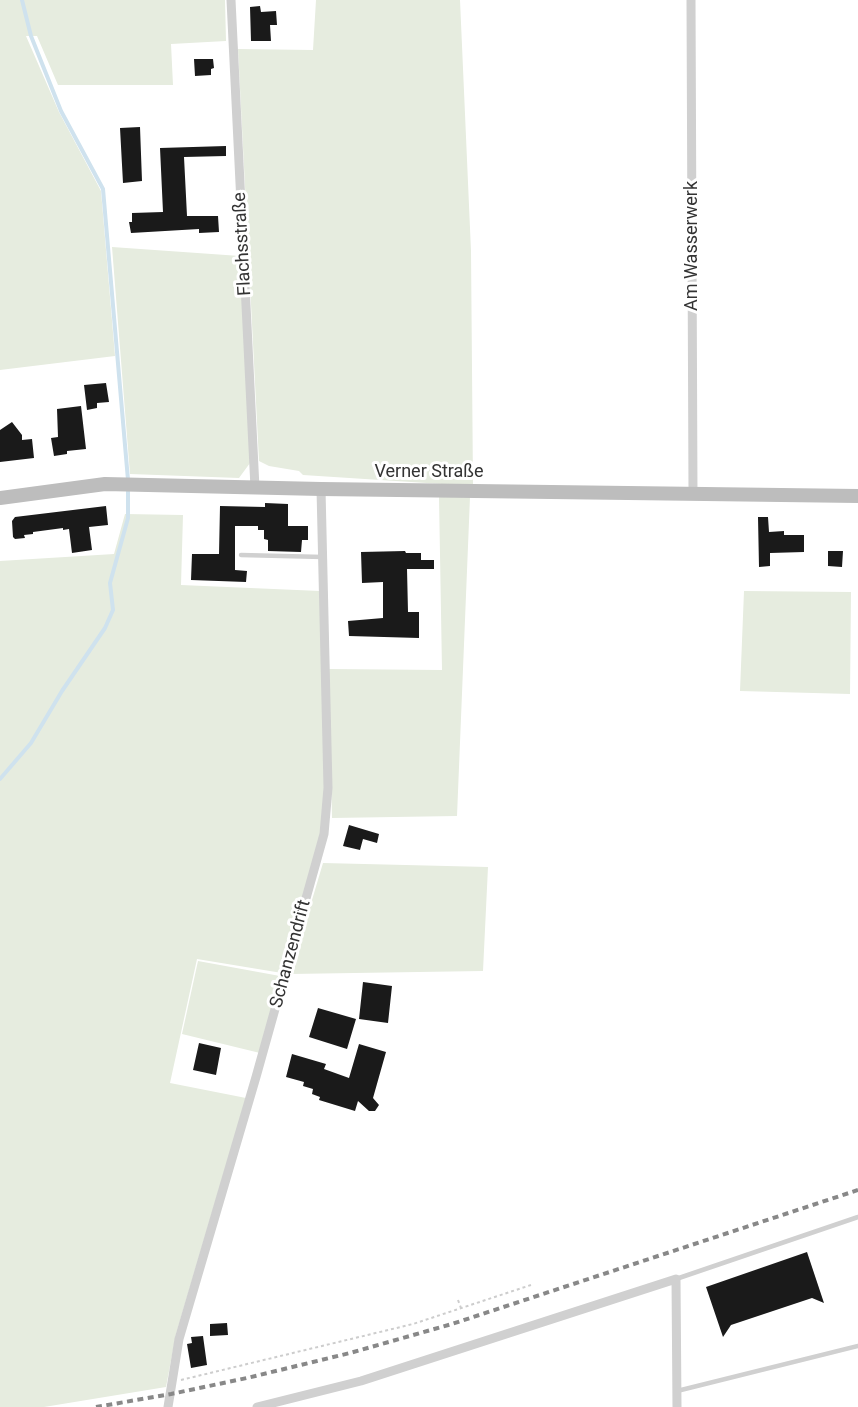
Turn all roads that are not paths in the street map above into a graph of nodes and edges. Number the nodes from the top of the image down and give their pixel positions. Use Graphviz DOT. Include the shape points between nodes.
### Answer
graph roads {
  1 [pos="231,0"];
  2 [pos="691,0"];
  3 [pos="255,488"];
  4 [pos="321,489"];
  5 [pos="693,493"];
  6 [pos="858,496"];
  7 [pos="0,498"];
  8 [pos="241,555"];
  9 [pos="323,556"];
  10 [pos="858,1217"];
  11 [pos="676,1279"];
  12 [pos="858,1346"];
  13 [pos="677,1391"];
  14 [pos="168,1407"];
  15 [pos="257,1407"];
  16 [pos="677,1407"];
  1 -- 3 [label="street, Flachsstraße"];
  2 -- 5 [label="street, Am Wasserwerk"];
  3 -- 4 [label="street, Verner Straße"];
  3 -- 7 [label="street, Verner Straße" via="105,484"];
  4 -- 5 [label="street, Verner Straße"];
  4 -- 9 [label="street, Schanzendrift"];
  5 -- 6 [label="street, Verner Straße"];
  8 -- 9 [label="lane"];
  9 -- 14 [label="street, Schanzendrift" via="328,789 324,834 260,1066 188,1304"];
  10 -- 11 [label="lane"];
  11 -- 13 [label="street"];
  11 -- 15 [label="street" via="372,1378"];
  12 -- 13 [label="lane"];
  13 -- 16 [label="street"];
}
